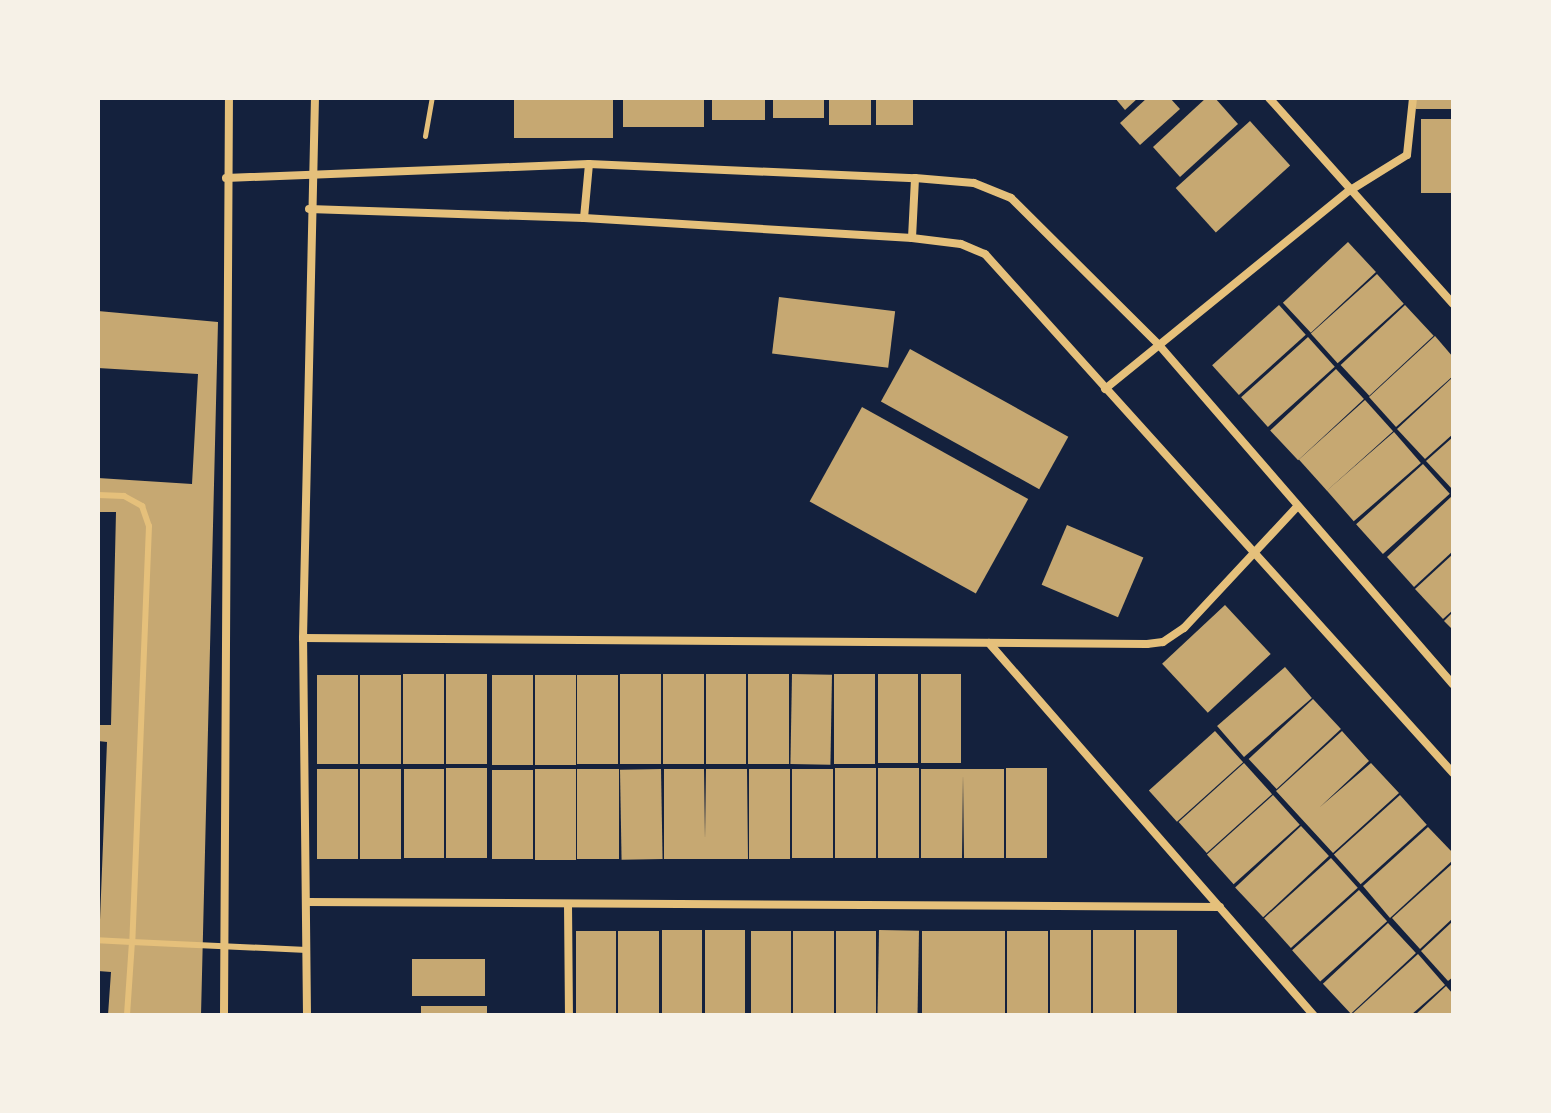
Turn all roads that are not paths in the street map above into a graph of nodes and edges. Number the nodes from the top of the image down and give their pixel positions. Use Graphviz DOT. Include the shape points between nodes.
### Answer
graph roads {
  1 [pos="229,98"];
  2 [pos="315,98"];
  3 [pos="1269,98"];
  4 [pos="1413,98"];
  5 [pos="589,164"];
  6 [pos="315,173"];
  7 [pos="226,178"];
  8 [pos="915,178"];
  9 [pos="1349,191"];
  10 [pos="309,209"];
  11 [pos="584,218"];
  12 [pos="912,238"];
  13 [pos="1453,304"];
  14 [pos="1159,345"];
  15 [pos="1105,389"];
  16 [pos="98,495"];
  17 [pos="1296,508"];
  18 [pos="1253,553"];
  19 [pos="303,638"];
  20 [pos="989,643"];
  21 [pos="1453,684"];
  22 [pos="1453,773"];
  23 [pos="307,902"];
  24 [pos="568,904"];
  25 [pos="1220,907"];
  26 [pos="98,940"];
  27 [pos="132,942"];
  28 [pos="224,947"];
  29 [pos="307,950"];
  30 [pos="127,1015"];
  31 [pos="224,1015"];
  32 [pos="307,1015"];
  33 [pos="569,1015"];
  34 [pos="1314,1015"];
  1 -- 7 [label="street"];
  2 -- 6 [label="street"];
  3 -- 9 [label="street"];
  4 -- 9 [label="street" via="1407,155"];
  5 -- 6 [label="street"];
  5 -- 8 [label="street"];
  5 -- 11 [label="street"];
  6 -- 7 [label="street"];
  6 -- 10 [label="street"];
  7 -- 28 [label="street"];
  8 -- 12 [label="street"];
  8 -- 14 [label="street" via="974,183 1011,198"];
  9 -- 13 [label="street"];
  9 -- 14 [label="street"];
  10 -- 11 [label="street"];
  10 -- 19 [label="street"];
  11 -- 12 [label="street"];
  12 -- 15 [label="street" via="961,244 985,254"];
  14 -- 15 [label="street"];
  14 -- 17 [label="street"];
  15 -- 18 [label="street"];
  16 -- 27 [label="lane" via="124,496 142,506 149,526"];
  17 -- 18 [label="street"];
  17 -- 21 [label="street"];
  18 -- 20 [label="street" via="1184,628 1163,642"];
  18 -- 22 [label="street"];
  19 -- 20 [label="street"];
  19 -- 23 [label="street"];
  20 -- 25 [label="street"];
  23 -- 24 [label="street"];
  23 -- 29 [label="street"];
  24 -- 25 [label="street"];
  24 -- 33 [label="street"];
  25 -- 34 [label="street"];
  26 -- 27 [label="lane"];
  27 -- 28 [label="lane"];
  27 -- 30 [label="lane"];
  28 -- 29 [label="lane"];
  28 -- 31 [label="street"];
  29 -- 32 [label="street"];
}
